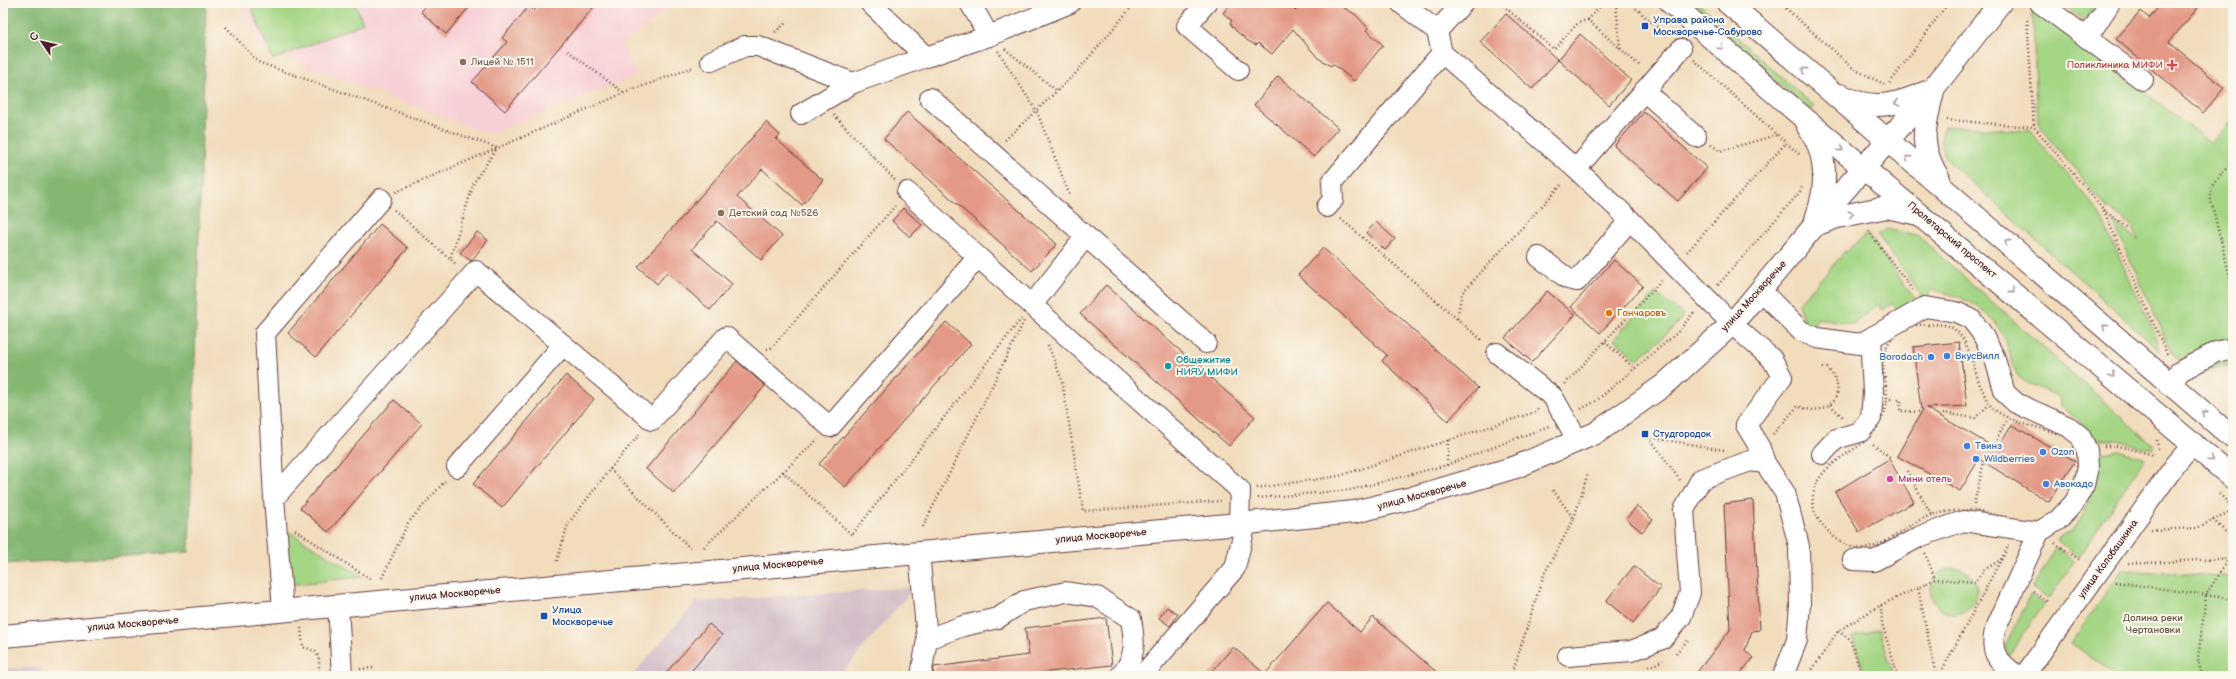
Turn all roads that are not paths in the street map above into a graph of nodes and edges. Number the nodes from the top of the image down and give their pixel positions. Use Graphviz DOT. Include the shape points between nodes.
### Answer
graph roads {
  1 [pos="870,3"];
  2 [pos="970,3"];
  3 [pos="1070,3"];
  4 [pos="1206,3"];
  5 [pos="1401,3"];
  6 [pos="1463,3"];
  7 [pos="1670,3"];
  8 [pos="1728,3"];
  9 [pos="2000,3"];
  10 [pos="2110,3"];
  11 [pos="2033,7"];
  12 [pos="1436,31"];
  13 [pos="989,36"];
  14 [pos="2086,38"];
  15 [pos="1681,48"];
  16 [pos="1442,53"];
  17 [pos="926,57"];
  18 [pos="711,61"];
  19 [pos="1238,70"];
  20 [pos="2143,80"];
  21 [pos="853,83"];
  22 [pos="1649,85"];
  23 [pos="1823,85"];
  24 [pos="1933,89"];
  25 [pos="930,98"];
  26 [pos="1798,113"];
  27 [pos="801,114"];
  28 [pos="1696,137"];
  29 [pos="1888,140"];
  30 [pos="1864,168"];
  31 [pos="1576,170"];
  32 [pos="1944,188"];
  33 [pos="907,192"];
  34 [pos="381,199"];
  35 [pos="1327,207"];
  36 [pos="1921,215"];
  37 [pos="1630,220"];
  38 [pos="1814,226"];
  39 [pos="1086,236"];
  40 [pos="978,257"];
  41 [pos="1539,257"];
  42 [pos="1761,290"];
  43 [pos="1032,305"];
  44 [pos="1732,324"];
  45 [pos="1872,337"];
  46 [pos="1206,343"];
  47 [pos="563,345"];
  48 [pos="2233,348"];
  49 [pos="1497,353"];
  50 [pos="2175,378"];
  51 [pos="2233,438"];
  52 [pos="1578,441"];
  53 [pos="2194,443"];
  54 [pos="1822,454"];
  55 [pos="1764,463"];
  56 [pos="457,467"];
  57 [pos="2233,478"];
  58 [pos="274,498"];
  59 [pos="1243,523"];
  60 [pos="2039,532"];
  61 [pos="919,552"];
  62 [pos="1853,560"];
  63 [pos="338,605"];
  64 [pos="283,610"];
  65 [pos="3,636"];
  66 [pos="927,639"];
  67 [pos="1568,656"];
  68 [pos="342,676"];
  69 [pos="921,676"];
  70 [pos="1120,676"];
  71 [pos="1142,676"];
  72 [pos="1783,676"];
  73 [pos="2017,676"];
  74 [pos="2024,676"];
  1 -- 17 [label="street"];
  2 -- 13 [label="street"];
  3 -- 13 [label="street"];
  4 -- 19 [label="street" via="1187,26"];
  5 -- 12 [label="street"];
  6 -- 12 [label="street"];
  7 -- 26 [label="main road, Пролетарский проспект, one-way"];
  23 -- 8 [label="main road, one-way"];
  9 -- 24 [label="main road, улица Москворечье"];
  10 -- 14 [label="street"];
  11 -- 14 [label="street"];
  12 -- 16 [label="street"];
  13 -- 17 [label="street"];
  14 -- 20 [label="street"];
  15 -- 22 [label="street"];
  16 -- 31 [label="street"];
  16 -- 35 [label="street" via="1332,182 1333,200"];
  17 -- 21 [label="street"];
  18 -- 21 [label="street" via="745,46 758,46"];
  21 -- 27 [label="street"];
  22 -- 28 [label="street"];
  22 -- 31 [label="street"];
  24 -- 23 [label="main road, one-way" via="1906,101 1883,106 1851,101"];
  23 -- 29 [label="main road"];
  24 -- 29 [label="main road, улица Москворечье"];
  24 -- 32 [label="main road" via="1923,137 1928,161"];
  25 -- 39 [label="street"];
  26 -- 30 [label="main road, Пролетарский проспект, one-way"];
  26 -- 38 [label="main road" via="1815,135 1824,160 1823,199"];
  29 -- 30 [label="main road, улица Москворечье"];
  32 -- 29 [label="main road, one-way"];
  30 -- 36 [label="main road, Пролетарский проспект"];
  30 -- 38 [label="main road, улица Москворечье"];
  31 -- 37 [label="street"];
  50 -- 32 [label="main road, one-way"];
  33 -- 40 [label="street"];
  34 -- 58 [label="street" via="265,333"];
  38 -- 36 [label="main road, one-way" via="1837,217 1887,208"];
  36 -- 53 [label="main road, Пролетарский проспект, one-way"];
  37 -- 41 [label="street" via="1577,281 1568,279"];
  37 -- 44 [label="street"];
  38 -- 42 [label="main road, улица Москворечье"];
  39 -- 43 [label="street"];
  39 -- 46 [label="street"];
  40 -- 43 [label="street"];
  40 -- 47 [label="street" via="830,427 726,337 652,420"];
  42 -- 44 [label="main road, улица Москворечье"];
  42 -- 45 [label="street" via="1802,331 1817,338 1860,344"];
  43 -- 59 [label="street" via="1240,495"];
  44 -- 52 [label="main road, улица Москворечье" via="1664,385 1596,434"];
  44 -- 55 [label="street" via="1772,360 1782,377 1746,425 1760,448"];
  45 -- 54 [label="street" via="1871,418 1864,436 1836,439"];
  45 -- 60 [label="street" via="1925,307 1956,312 1971,319 1994,356 2005,393 2016,403 2069,427 2080,436 2087,450 2088,467 2084,485 2074,503"];
  47 -- 56 [label="street"];
  47 -- 58 [label="street" via="476,271"];
  48 -- 50 [label="street" via="2216,352"];
  49 -- 52 [label="street" via="1552,397"];
  51 -- 50 [label="main road, one-way"];
  52 -- 59 [label="main road, улица Москворечье" via="1505,471 1401,501 1354,512"];
  53 -- 57 [label="main road, Пролетарский проспект, one-way"];
  53 -- 74 [label="street, улица Колобашкина" via="2176,464"];
  55 -- 67 [label="street" via="1750,461 1701,479 1684,510 1690,593 1681,617 1662,640 1631,652"];
  55 -- 72 [label="street" via="1785,493 1799,546 1800,605 1796,640"];
  58 -- 64 [label="street"];
  59 -- 61 [label="main road, улица Москворечье"];
  59 -- 71 [label="street" via="1235,568"];
  60 -- 62 [label="street" via="1963,521 1919,537 1874,561"];
  60 -- 73 [label="street" via="1995,630 1992,643 1995,656"];
  61 -- 63 [label="main road, улица Москворечье"];
  61 -- 66 [label="street"];
  63 -- 64 [label="main road, улица Москворечье"];
  63 -- 68 [label="street"];
  64 -- 65 [label="main road, улица Москворечье"];
  66 -- 69 [label="street"];
  66 -- 70 [label="street" via="963,626 998,618 1024,600 1066,592 1098,597 1132,619 1136,646"];
}
